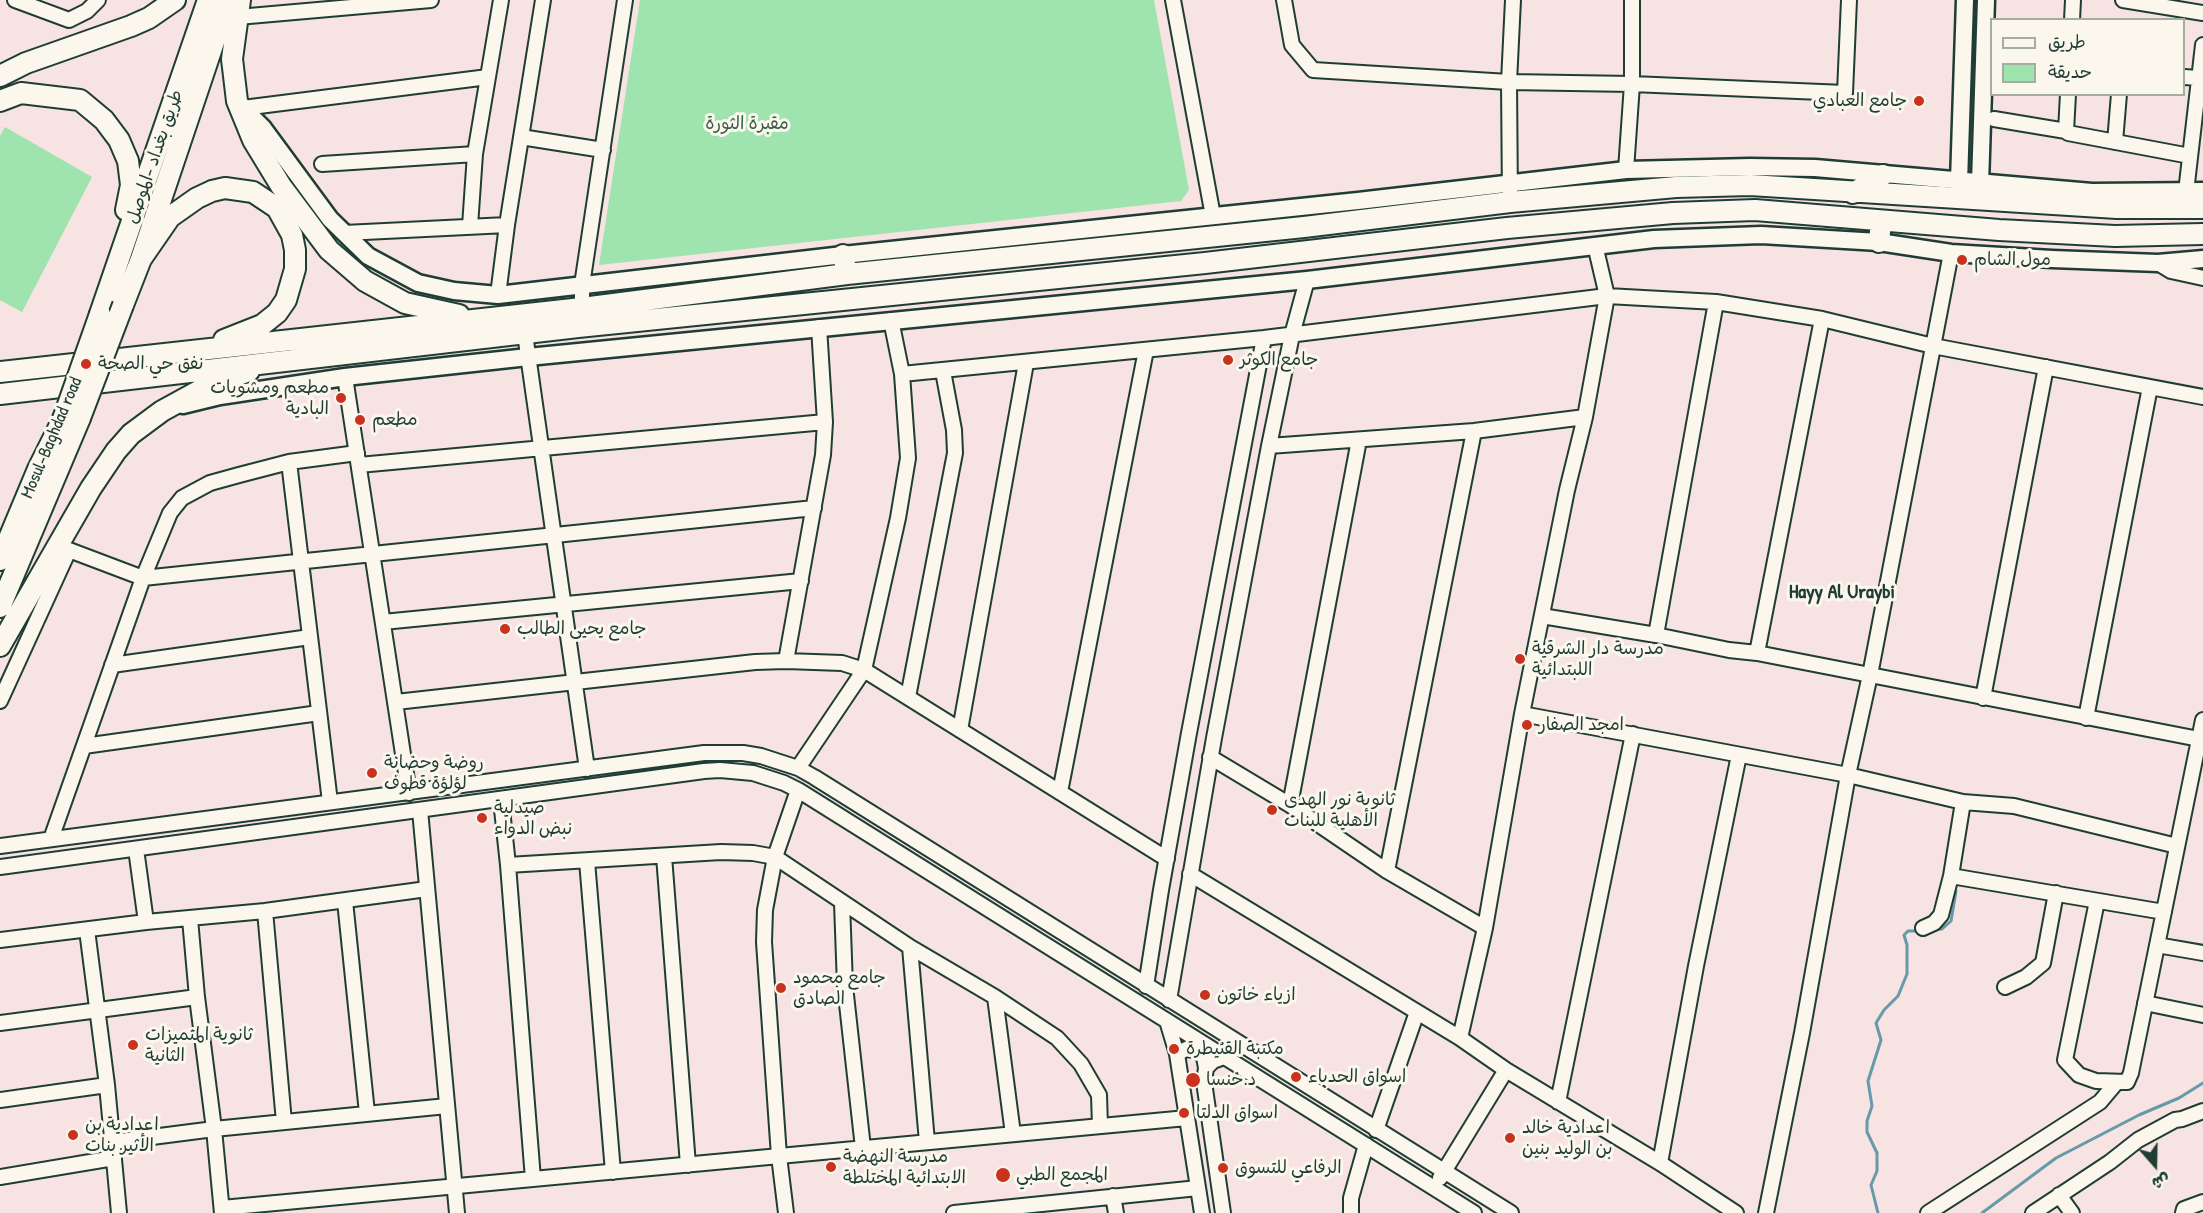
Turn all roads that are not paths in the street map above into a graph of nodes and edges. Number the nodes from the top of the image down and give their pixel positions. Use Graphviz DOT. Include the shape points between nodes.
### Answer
graph roads {
  1 [pos="15,0"];
  2 [pos="98,0"];
  3 [pos="175,0"];
  4 [pos="208,0"];
  5 [pos="431,0"];
  6 [pos="501,0"];
  7 [pos="543,0"];
  8 [pos="626,0"];
  9 [pos="1173,0"];
  10 [pos="1284,0"];
  11 [pos="1513,0"];
  12 [pos="1632,0"];
  13 [pos="1849,0"];
  14 [pos="1965,0"];
  15 [pos="1986,0"];
  16 [pos="2073,0"];
  17 [pos="2123,0"];
  18 [pos="235,6"];
  19 [pos="2203,13"];
  20 [pos="2072,18"];
  21 [pos="2203,46"];
  22 [pos="0,76"];
  23 [pos="488,77"];
  24 [pos="2185,77"];
  25 [pos="2199,78"];
  26 [pos="1509,82"];
  27 [pos="1632,84"];
  28 [pos="2068,96"];
  29 [pos="2119,96"];
  30 [pos="0,101"];
  31 [pos="240,105"];
  32 [pos="1994,119"];
  33 [pos="2199,123"];
  34 [pos="2066,131"];
  35 [pos="521,137"];
  36 [pos="2115,142"];
  37 [pos="603,150"];
  38 [pos="476,154"];
  39 [pos="2190,156"];
  40 [pos="322,164"];
  41 [pos="1626,170"];
  42 [pos="1883,175"];
  43 [pos="1959,182"];
  44 [pos="1980,184"];
  45 [pos="1676,187"];
  46 [pos="2195,191"];
  47 [pos="1510,192"];
  48 [pos="1853,193"];
  49 [pos="2203,208"];
  50 [pos="1673,213"];
  51 [pos="1213,216"];
  52 [pos="1881,222"];
  53 [pos="507,225"];
  54 [pos="470,226"];
  55 [pos="344,234"];
  56 [pos="2203,234"];
  57 [pos="1204,238"];
  58 [pos="1879,242"];
  59 [pos="1595,245"];
  60 [pos="1951,253"];
  61 [pos="843,255"];
  62 [pos="141,259"];
  63 [pos="2203,260"];
  64 [pos="2158,262"];
  65 [pos="1205,263"];
  66 [pos="847,274"];
  67 [pos="114,275"];
  68 [pos="2203,278"];
  69 [pos="1307,280"];
  70 [pos="582,285"];
  71 [pos="498,295"];
  72 [pos="1607,296"];
  73 [pos="1716,302"];
  74 [pos="582,308"];
  75 [pos="100,314"];
  76 [pos="500,316"];
  77 [pos="1822,319"];
  78 [pos="891,320"];
  79 [pos="819,327"];
  80 [pos="525,334"];
  81 [pos="1292,335"];
  82 [pos="1264,338"];
  83 [pos="1933,346"];
  84 [pos="1146,350"];
  85 [pos="168,353"];
  86 [pos="528,357"];
  87 [pos="277,363"];
  88 [pos="1026,363"];
  89 [pos="0,364"];
  90 [pos="57,366"];
  91 [pos="2046,367"];
  92 [pos="944,371"];
  93 [pos="0,372"];
  94 [pos="902,374"];
  95 [pos="345,377"];
  96 [pos="2150,387"];
  97 [pos="6,392"];
  98 [pos="2203,397"];
  99 [pos="162,411"];
  100 [pos="1584,417"];
  101 [pos="72,418"];
  102 [pos="825,422"];
  103 [pos="1474,431"];
  104 [pos="1359,440"];
  105 [pos="1269,446"];
  106 [pos="541,448"];
  107 [pos="358,459"];
  108 [pos="289,462"];
  109 [pos="38,469"];
  110 [pos="814,508"];
  111 [pos="0,524"];
  112 [pos="554,535"];
  113 [pos="372,554"];
  114 [pos="0,560"];
  115 [pos="300,561"];
  116 [pos="143,578"];
  117 [pos="801,581"];
  118 [pos="564,604"];
  119 [pos="0,607"];
  120 [pos="1542,616"];
  121 [pos="383,622"];
  122 [pos="1656,635"];
  123 [pos="310,637"];
  124 [pos="0,646"];
  125 [pos="1757,653"];
  126 [pos="786,661"];
  127 [pos="112,665"];
  128 [pos="864,670"];
  129 [pos="1870,675"];
  130 [pos="575,682"];
  131 [pos="908,697"];
  132 [pos="1983,698"];
  133 [pos="0,701"];
  134 [pos="396,702"];
  135 [pos="319,712"];
  136 [pos="1522,714"];
  137 [pos="2086,718"];
  138 [pos="2203,720"];
  139 [pos="960,730"];
  140 [pos="1189,733"];
  141 [pos="1633,734"];
  142 [pos="1214,738"];
  143 [pos="2199,739"];
  144 [pos="84,746"];
  145 [pos="1739,755"];
  146 [pos="1210,757"];
  147 [pos="625,764"];
  148 [pos="587,768"];
  149 [pos="798,768"];
  150 [pos="1848,775"];
  151 [pos="600,785"];
  152 [pos="798,790"];
  153 [pos="1060,792"];
  154 [pos="409,793"];
  155 [pos="376,798"];
  156 [pos="501,800"];
  157 [pos="330,802"];
  158 [pos="1963,802"];
  159 [pos="1290,805"];
  160 [pos="420,810"];
  161 [pos="356,819"];
  162 [pos="51,839"];
  163 [pos="0,846"];
  164 [pos="2177,846"];
  165 [pos="136,849"];
  166 [pos="664,856"];
  167 [pos="775,857"];
  168 [pos="1167,859"];
  169 [pos="587,861"];
  170 [pos="508,865"];
  171 [pos="0,867"];
  172 [pos="1387,871"];
  173 [pos="1190,874"];
  174 [pos="1951,876"];
  175 [pos="427,889"];
  176 [pos="1161,890"];
  177 [pos="2056,893"];
  178 [pos="1008,900"];
  179 [pos="1185,900"];
  180 [pos="345,901"];
  181 [pos="2097,902"];
  182 [pos="842,903"];
  183 [pos="265,911"];
  184 [pos="2164,912"];
  185 [pos="999,914"];
  186 [pos="190,919"];
  187 [pos="146,922"];
  188 [pos="1485,928"];
  189 [pos="1923,928"];
  190 [pos="87,930"];
  191 [pos="0,940"];
  192 [pos="2157,945"];
  193 [pos="910,947"];
  194 [pos="2203,953"];
  195 [pos="1146,986"];
  196 [pos="2005,987"];
  197 [pos="197,997"];
  198 [pos="995,997"];
  199 [pos="1169,1000"];
  200 [pos="2145,1003"];
  201 [pos="98,1011"];
  202 [pos="1417,1012"];
  203 [pos="2203,1015"];
  204 [pos="1167,1021"];
  205 [pos="0,1023"];
  206 [pos="1460,1038"];
  207 [pos="1177,1054"];
  208 [pos="1224,1057"];
  209 [pos="1206,1068"];
  210 [pos="1506,1070"];
  211 [pos="2116,1083"];
  212 [pos="107,1085"];
  213 [pos="0,1100"];
  214 [pos="1558,1102"];
  215 [pos="447,1106"];
  216 [pos="2203,1111"];
  217 [pos="367,1113"];
  218 [pos="1187,1118"];
  219 [pos="284,1122"];
  220 [pos="1100,1126"];
  221 [pos="214,1129"];
  222 [pos="1377,1130"];
  223 [pos="1013,1134"];
  224 [pos="113,1142"];
  225 [pos="927,1142"];
  226 [pos="1366,1146"];
  227 [pos="863,1148"];
  228 [pos="779,1156"];
  229 [pos="114,1158"];
  230 [pos="1660,1163"];
  231 [pos="688,1165"];
  232 [pos="1444,1171"];
  233 [pos="614,1172"];
  234 [pos="0,1177"];
  235 [pos="533,1179"];
  236 [pos="455,1186"];
  237 [pos="1198,1188"];
  238 [pos="1435,1188"];
  239 [pos="2059,1195"];
  240 [pos="1113,1196"];
  241 [pos="2203,1202"];
  242 [pos="1030,1209"];
  243 [pos="222,1211"];
  244 [pos="119,1213"];
  245 [pos="457,1213"];
  246 [pos="786,1213"];
  247 [pos="954,1213"];
  248 [pos="1116,1213"];
  249 [pos="1202,1213"];
  250 [pos="1222,1213"];
  251 [pos="1351,1213"];
  252 [pos="1474,1213"];
  253 [pos="1511,1213"];
  254 [pos="1736,1213"];
  255 [pos="1766,1213"];
  256 [pos="1928,1213"];
  257 [pos="2033,1213"];
  258 [pos="2072,1213"];
  259 [pos="2183,1213"];
  1 -- 2 [label="street" via="69,20"];
  3 -- 22 [label="highway" via="131,26"];
  4 -- 67 [label="highway, طريق بغداد -الموصل"];
  5 -- 18 [label="street"];
  6 -- 23 [label="street"];
  7 -- 35 [label="street"];
  8 -- 37 [label="street"];
  9 -- 51 [label="street"];
  10 -- 26 [label="street" via="1292,45 1313,70"];
  11 -- 26 [label="street"];
  12 -- 27 [label="street"];
  13 -- 27 [label="street" via="1845,93"];
  14 -- 43 [label="main road"];
  15 -- 44 [label="main road"];
  16 -- 20 [label="street"];
  17 -- 19 [label="street"];
  18 -- 31 [label="highway" via="232,59"];
  18 -- 62 [label="highway"];
  21 -- 25 [label="street"];
  23 -- 31 [label="street"];
  23 -- 38 [label="street"];
  24 -- 25 [label="street"];
  25 -- 33 [label="street"];
  26 -- 27 [label="street"];
  26 -- 47 [label="street"];
  27 -- 41 [label="street"];
  28 -- 34 [label="street"];
  29 -- 36 [label="street"];
  30 -- 67 [label="highway" via="21,93 80,100 104,120 119,140 128,160 131,185"];
  31 -- 55 [label="main road" via="263,128"];
  31 -- 76 [label="highway" via="253,140 281,186 347,267 383,293 405,303 443,312"];
  32 -- 34 [label="street"];
  33 -- 39 [label="street"];
  34 -- 36 [label="street"];
  35 -- 37 [label="street"];
  35 -- 53 [label="street"];
  36 -- 39 [label="street"];
  37 -- 70 [label="street"];
  38 -- 40 [label="street"];
  38 -- 54 [label="street"];
  39 -- 46 [label="street"];
  41 -- 42 [label="main road" via="1815,168"];
  41 -- 47 [label="main road"];
  42 -- 43 [label="main road"];
  42 -- 48 [label="highway"];
  43 -- 44 [label="main road"];
  44 -- 46 [label="main road" via="2092,192"];
  45 -- 47 [label="highway"];
  45 -- 48 [label="highway" via="1750,185"];
  45 -- 50 [label="highway"];
  47 -- 51 [label="main road" via="1358,201"];
  47 -- 57 [label="highway"];
  48 -- 49 [label="highway" via="2117,208"];
  50 -- 52 [label="highway" via="1755,210"];
  50 -- 65 [label="highway"];
  51 -- 61 [label="main road"];
  52 -- 56 [label="highway" via="2115,236"];
  52 -- 58 [label="highway"];
  53 -- 54 [label="street"];
  53 -- 71 [label="street"];
  54 -- 55 [label="street"];
  55 -- 71 [label="main road" via="368,256 418,283"];
  57 -- 65 [label="highway"];
  57 -- 66 [label="highway"];
  58 -- 59 [label="main road" via="1761,235"];
  58 -- 60 [label="main road"];
  59 -- 69 [label="main road"];
  59 -- 72 [label="street"];
  60 -- 64 [label="main road"];
  60 -- 83 [label="street"];
  61 -- 66 [label="highway"];
  61 -- 70 [label="main road"];
  62 -- 85 [label="highway" via="170,217 212,190 253,192 265,198 277,208 292,235 295,269 286,300 277,313 242,334"];
  62 -- 101 [label="highway, bridge"];
  63 -- 64 [label="main road"];
  64 -- 68 [label="street" via="2171,271"];
  65 -- 80 [label="highway"];
  66 -- 74 [label="highway"];
  67 -- 75 [label="highway, طريق بغداد -الموصل"];
  69 -- 78 [label="main road"];
  69 -- 81 [label="street"];
  70 -- 71 [label="main road"];
  70 -- 74 [label="street"];
  72 -- 73 [label="street"];
  72 -- 81 [label="street"];
  72 -- 100 [label="street"];
  73 -- 77 [label="street"];
  73 -- 122 [label="street"];
  74 -- 76 [label="highway"];
  75 -- 101 [label="highway, Mosul-Baghdad road, bridge"];
  76 -- 85 [label="highway"];
  77 -- 83 [label="street"];
  77 -- 125 [label="street"];
  78 -- 79 [label="main road"];
  78 -- 94 [label="street"];
  79 -- 86 [label="main road"];
  79 -- 102 [label="street"];
  80 -- 86 [label="street"];
  80 -- 87 [label="highway"];
  81 -- 82 [label="street"];
  81 -- 105 [label="street"];
  82 -- 84 [label="street"];
  82 -- 140 [label="street"];
  83 -- 91 [label="street"];
  83 -- 129 [label="street"];
  84 -- 88 [label="street"];
  84 -- 153 [label="street"];
  85 -- 90 [label="highway"];
  86 -- 95 [label="main road"];
  86 -- 106 [label="street"];
  87 -- 97 [label="highway"];
  87 -- 99 [label="highway" via="204,388"];
  88 -- 92 [label="street"];
  88 -- 139 [label="street"];
  89 -- 90 [label="highway"];
  90 -- 93 [label="highway"];
  91 -- 96 [label="street"];
  91 -- 132 [label="street"];
  92 -- 94 [label="street"];
  92 -- 131 [label="street" via="955,453"];
  94 -- 128 [label="street" via="908,458"];
  95 -- 99 [label="main road" via="220,396"];
  95 -- 107 [label="street"];
  96 -- 98 [label="street"];
  96 -- 137 [label="street"];
  99 -- 124 [label="highway" via="131,434 103,469"];
  100 -- 103 [label="street"];
  100 -- 120 [label="street"];
  101 -- 109 [label="highway, Mosul-Baghdad road"];
  101 -- 119 [label="highway"];
  102 -- 106 [label="street"];
  102 -- 110 [label="street"];
  103 -- 104 [label="street"];
  103 -- 172 [label="street"];
  104 -- 105 [label="street"];
  104 -- 159 [label="street"];
  105 -- 142 [label="street"];
  106 -- 107 [label="street"];
  106 -- 112 [label="street"];
  107 -- 108 [label="street"];
  107 -- 113 [label="street"];
  108 -- 115 [label="street"];
  108 -- 116 [label="street" via="210,483 182,498 170,513"];
  109 -- 111 [label="highway"];
  109 -- 114 [label="highway, Mosul-Baghdad road"];
  110 -- 112 [label="street"];
  110 -- 117 [label="street"];
  112 -- 113 [label="street"];
  112 -- 118 [label="street"];
  113 -- 115 [label="street"];
  113 -- 121 [label="street"];
  115 -- 116 [label="street"];
  115 -- 123 [label="street"];
  116 -- 127 [label="street"];
  116 -- 133 [label="street" via="69,550"];
  117 -- 118 [label="street"];
  117 -- 126 [label="street"];
  118 -- 121 [label="street"];
  118 -- 130 [label="street"];
  120 -- 122 [label="street"];
  120 -- 136 [label="street"];
  121 -- 134 [label="street"];
  122 -- 125 [label="street"];
  123 -- 127 [label="street"];
  123 -- 135 [label="street"];
  125 -- 129 [label="street"];
  126 -- 128 [label="street" via="842,663"];
  126 -- 130 [label="street"];
  127 -- 144 [label="street"];
  128 -- 131 [label="street"];
  128 -- 149 [label="street"];
  129 -- 132 [label="street"];
  129 -- 150 [label="street"];
  130 -- 134 [label="street"];
  130 -- 148 [label="street"];
  131 -- 139 [label="street"];
  132 -- 137 [label="street"];
  134 -- 154 [label="street"];
  135 -- 144 [label="street"];
  135 -- 157 [label="street"];
  136 -- 141 [label="street"];
  136 -- 188 [label="street"];
  137 -- 143 [label="street"];
  138 -- 143 [label="street"];
  139 -- 153 [label="street"];
  140 -- 142 [label="street"];
  140 -- 168 [label="street"];
  141 -- 145 [label="street"];
  141 -- 214 [label="street"];
  142 -- 146 [label="street"];
  143 -- 164 [label="street"];
  144 -- 162 [label="street"];
  145 -- 150 [label="street"];
  145 -- 230 [label="street"];
  146 -- 159 [label="street"];
  146 -- 173 [label="street"];
  147 -- 148 [label="street"];
  147 -- 149 [label="street" via="724,752 761,756"];
  147 -- 151 [label="street" via="630,769 627,777"];
  148 -- 154 [label="street"];
  149 -- 178 [label="street"];
  150 -- 158 [label="street"];
  150 -- 255 [label="street"];
  151 -- 152 [label="street" via="720,770 761,775"];
  151 -- 156 [label="street"];
  152 -- 167 [label="street"];
  152 -- 185 [label="street"];
  153 -- 168 [label="street"];
  154 -- 155 [label="street"];
  155 -- 157 [label="street"];
  155 -- 161 [label="street" via="351,807 349,813"];
  156 -- 160 [label="street"];
  156 -- 170 [label="street"];
  157 -- 162 [label="street"];
  158 -- 164 [label="street" via="2014,806"];
  158 -- 174 [label="street"];
  159 -- 172 [label="street"];
  160 -- 161 [label="street"];
  160 -- 175 [label="street"];
  161 -- 165 [label="street"];
  162 -- 163 [label="street"];
  164 -- 184 [label="street"];
  165 -- 171 [label="street"];
  165 -- 187 [label="street"];
  166 -- 167 [label="street" via="721,852"];
  166 -- 169 [label="street"];
  166 -- 231 [label="street"];
  167 -- 182 [label="street"];
  167 -- 228 [label="street" via="765,910 764,942"];
  168 -- 176 [label="street"];
  169 -- 170 [label="street"];
  169 -- 233 [label="street"];
  170 -- 235 [label="street"];
  172 -- 188 [label="street"];
  173 -- 179 [label="street"];
  173 -- 202 [label="street"];
  174 -- 177 [label="street"];
  174 -- 189 [label="street" via="1941,915"];
  175 -- 180 [label="street"];
  175 -- 215 [label="street"];
  176 -- 179 [label="street"];
  176 -- 195 [label="street"];
  177 -- 181 [label="street"];
  177 -- 196 [label="street" via="2043,963"];
  178 -- 185 [label="street"];
  178 -- 195 [label="street"];
  179 -- 199 [label="street"];
  180 -- 183 [label="street"];
  180 -- 217 [label="street"];
  181 -- 184 [label="street"];
  181 -- 211 [label="street" via="2065,1060 2079,1075"];
  182 -- 193 [label="street"];
  182 -- 227 [label="street" via="845,986"];
  183 -- 186 [label="street"];
  183 -- 219 [label="street"];
  184 -- 192 [label="street"];
  185 -- 204 [label="street"];
  186 -- 187 [label="street"];
  186 -- 197 [label="street"];
  187 -- 190 [label="street"];
  188 -- 206 [label="street"];
  190 -- 191 [label="street"];
  190 -- 201 [label="street"];
  192 -- 194 [label="street"];
  192 -- 200 [label="street"];
  193 -- 198 [label="street"];
  193 -- 225 [label="street"];
  195 -- 199 [label="street"];
  197 -- 201 [label="street"];
  197 -- 221 [label="street"];
  198 -- 220 [label="street" via="1057,1038 1081,1064 1099,1095"];
  198 -- 223 [label="street"];
  199 -- 222 [label="street"];
  200 -- 203 [label="street"];
  200 -- 211 [label="street" via="2131,1073 2127,1082"];
  201 -- 205 [label="street"];
  201 -- 212 [label="street"];
  202 -- 206 [label="street"];
  202 -- 222 [label="street"];
  204 -- 207 [label="street"];
  204 -- 208 [label="street"];
  206 -- 210 [label="street"];
  207 -- 209 [label="street" via="1186,1049 1197,1050 1204,1057"];
  207 -- 218 [label="street"];
  208 -- 209 [label="street" via="1213,1060"];
  208 -- 226 [label="street"];
  209 -- 250 [label="street" via="1204,1087"];
  210 -- 214 [label="street"];
  210 -- 232 [label="street"];
  211 -- 256 [label="street" via="2100,1102"];
  212 -- 213 [label="street"];
  212 -- 224 [label="street"];
  214 -- 230 [label="street"];
  215 -- 217 [label="street"];
  215 -- 236 [label="street"];
  216 -- 239 [label="street" via="2175,1120 2138,1140"];
  217 -- 219 [label="street"];
  218 -- 220 [label="street"];
  218 -- 237 [label="street"];
  219 -- 221 [label="street"];
  220 -- 223 [label="street"];
  221 -- 224 [label="street"];
  221 -- 243 [label="street"];
  222 -- 232 [label="street"];
  223 -- 225 [label="street"];
  224 -- 229 [label="street"];
  225 -- 227 [label="street"];
  226 -- 238 [label="street"];
  226 -- 251 [label="street" via="1351,1198"];
  227 -- 228 [label="street"];
  228 -- 231 [label="street"];
  228 -- 246 [label="street"];
  229 -- 234 [label="street"];
  229 -- 244 [label="street"];
  230 -- 254 [label="street"];
  231 -- 233 [label="street"];
  232 -- 238 [label="street"];
  232 -- 253 [label="street"];
  233 -- 235 [label="street"];
  235 -- 236 [label="street"];
  236 -- 243 [label="street"];
  236 -- 245 [label="street"];
  237 -- 240 [label="street"];
  237 -- 249 [label="street"];
  238 -- 252 [label="street"];
  239 -- 257 [label="street"];
  239 -- 258 [label="street"];
  240 -- 242 [label="street"];
  240 -- 248 [label="street"];
  241 -- 259 [label="street" via="2184,1209"];
  242 -- 247 [label="street"];
}
